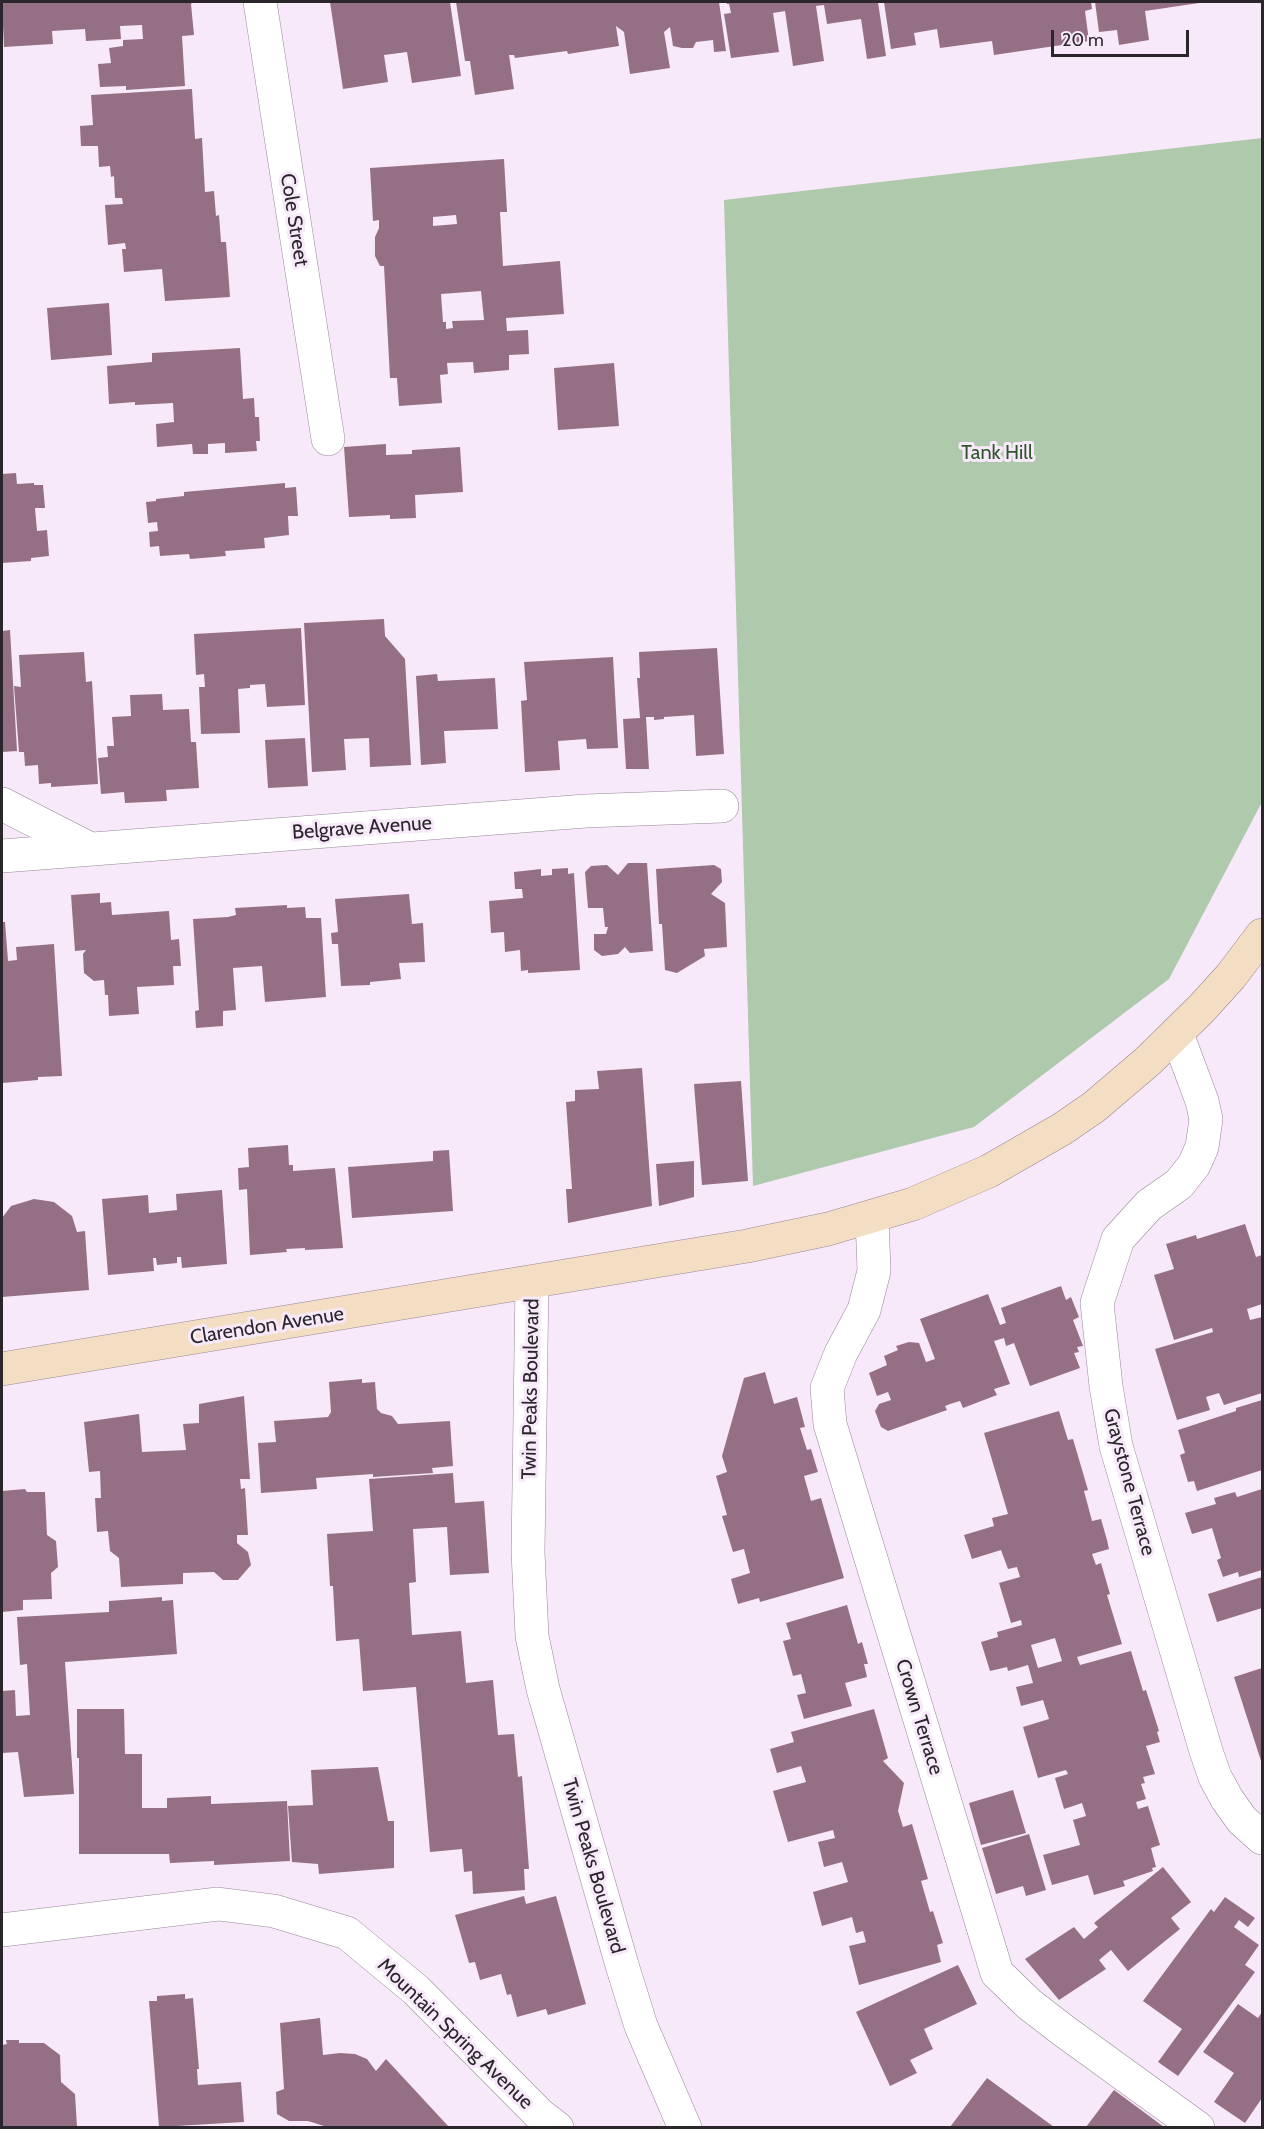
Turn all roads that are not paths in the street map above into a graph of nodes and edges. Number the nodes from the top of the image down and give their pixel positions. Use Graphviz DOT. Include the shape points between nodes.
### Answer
graph roads {
  1 [pos="260,2"];
  2 [pos="328,439"];
  3 [pos="2,804"];
  4 [pos="722,806"];
  5 [pos="89,849"];
  6 [pos="2,856"];
  7 [pos="1263,935"];
  8 [pos="1177,1034"];
  9 [pos="872,1217"];
  10 [pos="532,1282"];
  11 [pos="2,1369"];
  12 [pos="1263,1838"];
  13 [pos="2,1930"];
  14 [pos="557,2127"];
  15 [pos="685,2127"];
  16 [pos="1198,2127"];
  1 -- 2 [label="street, Cole Street"];
  3 -- 5 [label="street"];
  4 -- 5 [label="street, Belgrave Avenue" via="586,811"];
  5 -- 6 [label="street, Belgrave Avenue"];
  7 -- 8 [label="main road, Twin Peaks Boulevard"];
  8 -- 9 [label="main road, Twin Peaks Boulevard" via="1094,1107 1062,1129 949,1190"];
  8 -- 12 [label="street, Graystone Terrace" via="1206,1119 1202,1147 1179,1184 1149,1205 1118,1239 1097,1303 1116,1446 1206,1752 1227,1799 1242,1820"];
  9 -- 10 [label="main road, Twin Peaks Boulevard" via="778,1240"];
  9 -- 16 [label="street, Crown Terrace" via="874,1271 864,1310 827,1388 830,1424 997,1973 1064,2031"];
  10 -- 11 [label="main road, Clarendon Avenue"];
  10 -- 15 [label="street, Twin Peaks Boulevard" via="528,1552 532,1636 543,1689 625,1975 641,2026"];
  13 -- 14 [label="street, Mountain Spring Avenue" via="218,1904 274,1911 347,1933 416,1990 540,2115"];
}
